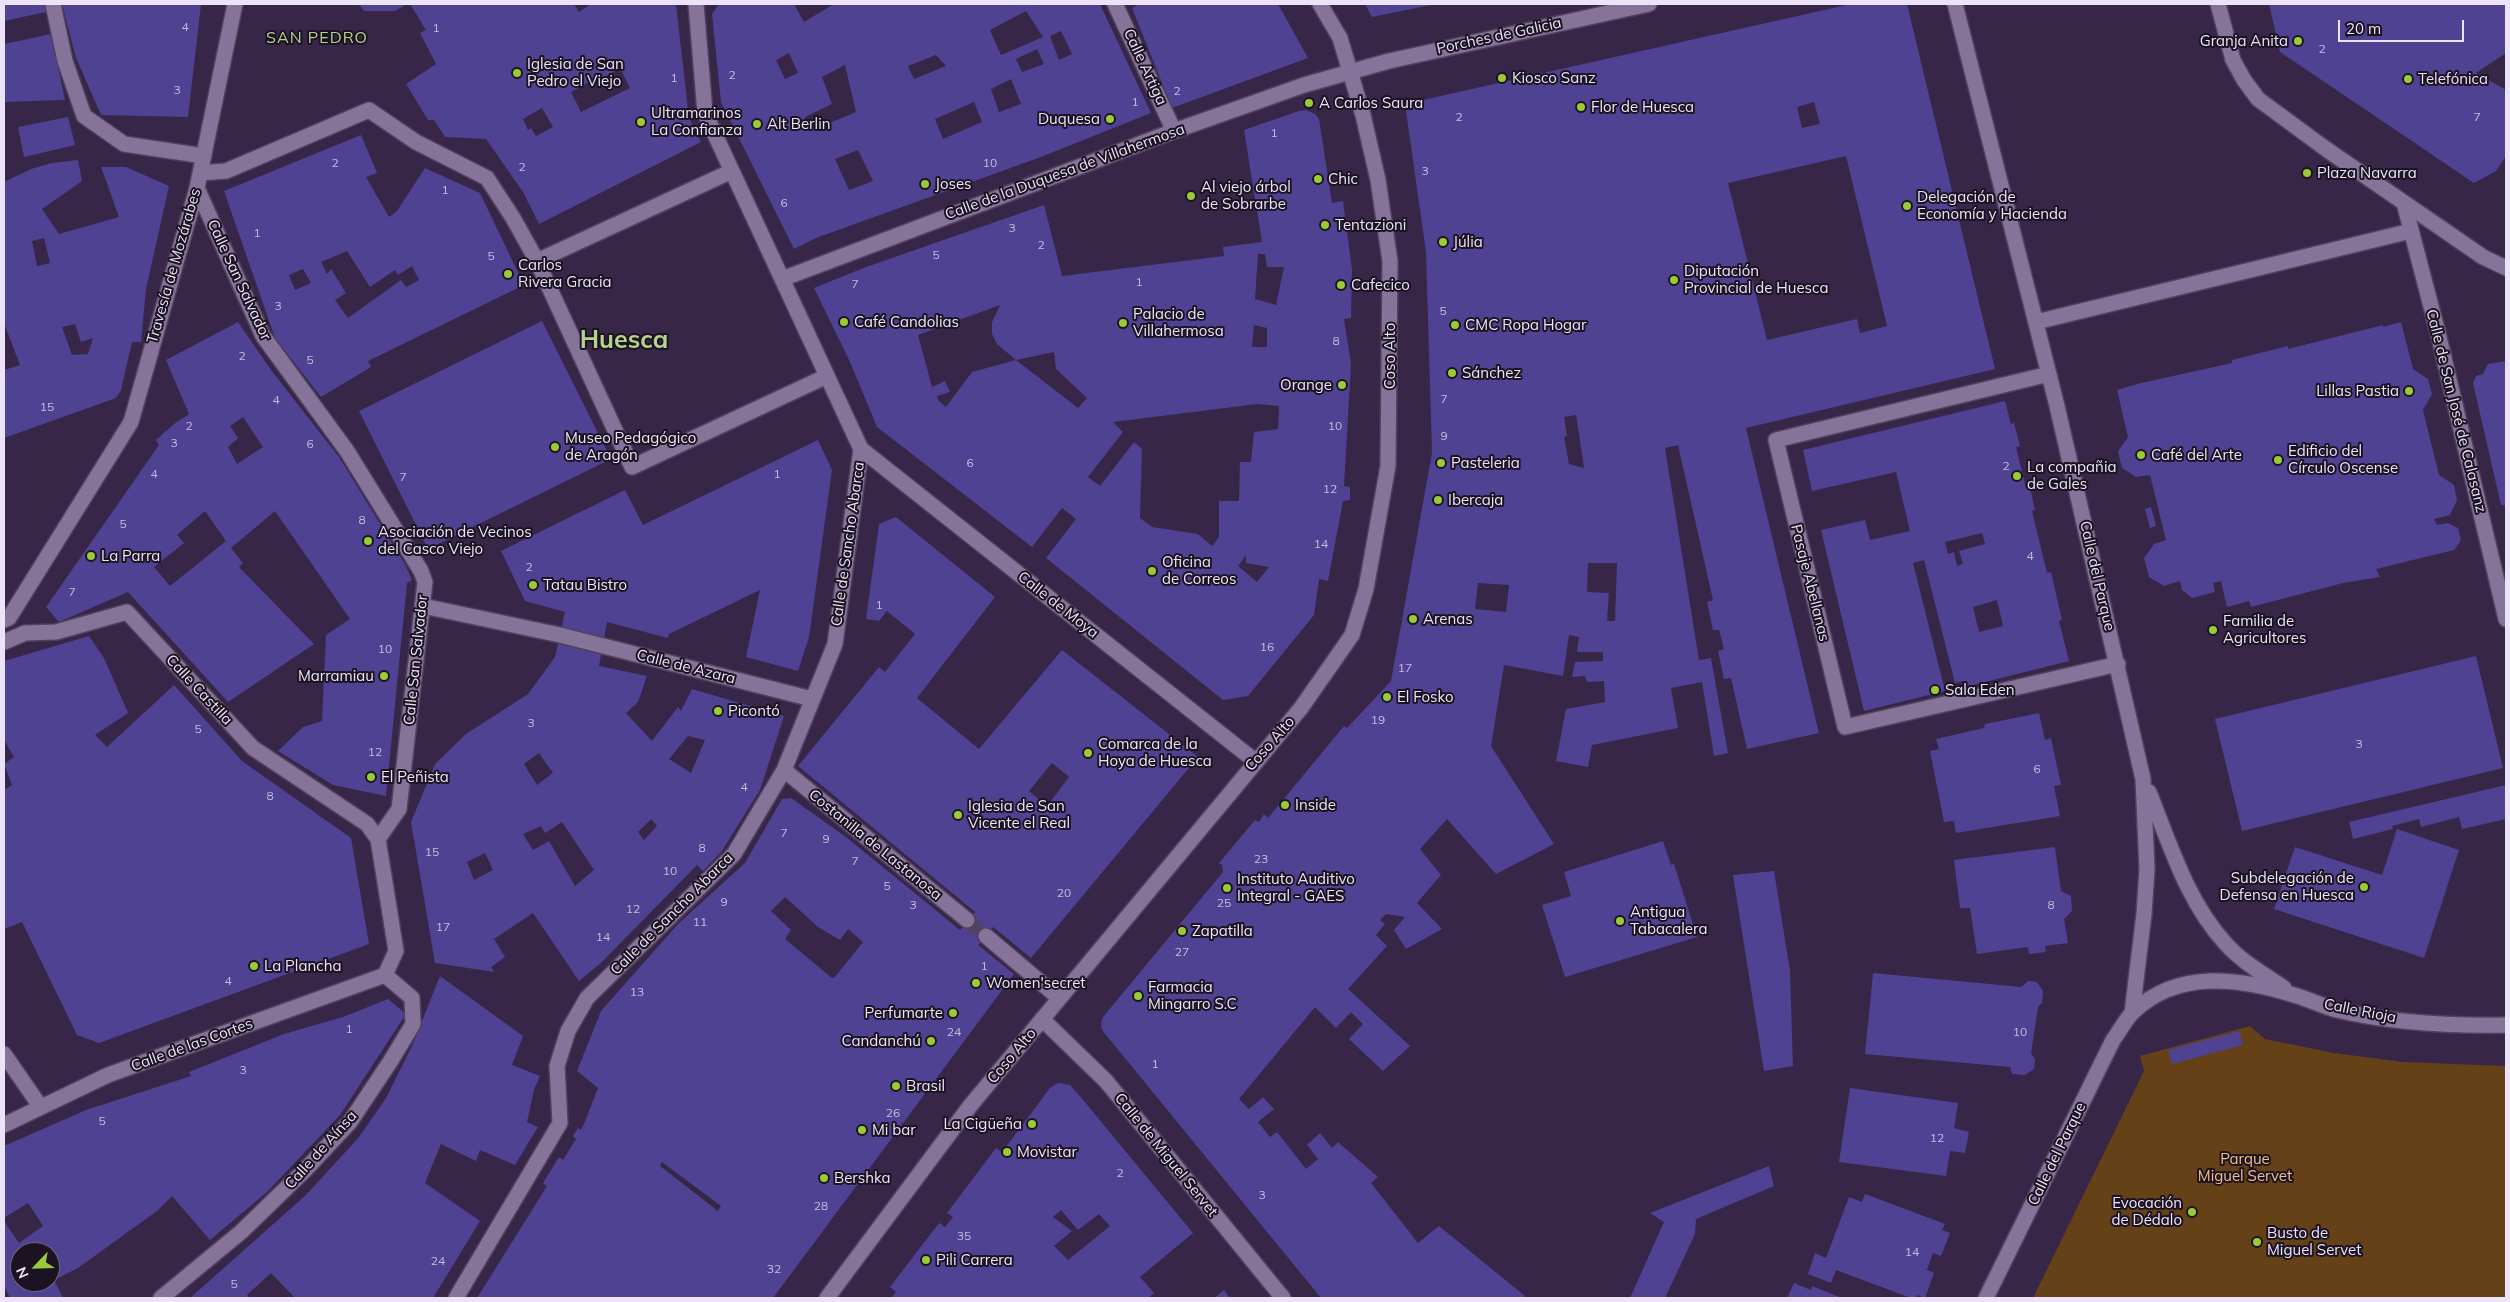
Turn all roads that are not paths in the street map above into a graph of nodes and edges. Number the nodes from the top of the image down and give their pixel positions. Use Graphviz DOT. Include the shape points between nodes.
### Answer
graph roads {
  1 [pos="53,4"];
  2 [pos="235,4"];
  3 [pos="696,4"];
  4 [pos="1115,4"];
  5 [pos="1320,4"];
  6 [pos="1649,4"];
  7 [pos="1955,4"];
  8 [pos="2218,4"];
  9 [pos="1350,70"];
  10 [pos="1174,131"];
  11 [pos="204,156"];
  12 [pos="732,171"];
  13 [pos="200,173"];
  14 [pos="197,188"];
  15 [pos="2404,203"];
  16 [pos="2411,231"];
  17 [pos="537,261"];
  18 [pos="2506,268"];
  19 [pos="782,279"];
  20 [pos="2036,322"];
  21 [pos="2049,374"];
  22 [pos="827,376"];
  23 [pos="861,449"];
  24 [pos="423,606"];
  25 [pos="2506,619"];
  26 [pos="4,620"];
  27 [pos="4,642"];
  28 [pos="2118,664"];
  29 [pos="812,700"];
  30 [pos="1256,761"];
  31 [pos="784,770"];
  32 [pos="2143,779"];
  33 [pos="378,839"];
  34 [pos="967,920"];
  35 [pos="986,936"];
  36 [pos="385,975"];
  37 [pos="2187,982"];
  38 [pos="2294,995"];
  39 [pos="1059,998"];
  40 [pos="2132,1013"];
  41 [pos="1042,1019"];
  42 [pos="2506,1025"];
  43 [pos="4,1054"];
  44 [pos="40,1106"];
  45 [pos="4,1125"];
  46 [pos="161,1298"];
  47 [pos="456,1298"];
  48 [pos="827,1298"];
  49 [pos="1283,1298"];
  50 [pos="1986,1298"];
  1 -- 11 [label="street" via="65,62 84,116 124,144"];
  2 -- 11 [label="street, Travesía de Mozárabes"];
  3 -- 12 [label="street, Calle de Sancho Abarca" via="705,113"];
  4 -- 10 [label="street, Calle Artiga"];
  5 -- 9 [label="street, Coso Alto" via="1340,38"];
  6 -- 9 [label="street, Porches de Galicia"];
  7 -- 20 [label="street, Calle del Parque"];
  8 -- 15 [label="street" via="2233,60 2258,99"];
  9 -- 10 [label="street, Calle de la Duquesa de Villahermosa"];
  9 -- 30 [label="street, Coso Alto" via="1378,180 1390,261 1388,466 1366,589 1352,635 1301,708"];
  10 -- 19 [label="street, Calle de la Duquesa de Villahermosa"];
  11 -- 13 [label="street, Travesía de Mozárabes"];
  12 -- 17 [label="street"];
  12 -- 19 [label="street, Calle de Sancho Abarca"];
  13 -- 14 [label="street, Travesía de Mozárabes"];
  13 -- 17 [label="street" via="226,171 369,110 416,142 487,178"];
  14 -- 24 [label="street, Calle San Salvador" via="262,336 347,451 421,571 425,582"];
  14 -- 26 [label="street, Travesía de Mozárabes" via="131,422 9,618"];
  15 -- 16 [label="street, Calle de San José de Calasanz"];
  15 -- 18 [label="street" via="2483,257"];
  16 -- 20 [label="street"];
  16 -- 25 [label="street, Calle de San José de Calasanz"];
  17 -- 22 [label="street" via="632,467"];
  19 -- 22 [label="street, Calle de Sancho Abarca"];
  20 -- 21 [label="street, Calle del Parque"];
  21 -- 28 [label="street, Calle del Parque"];
  21 -- 28 [label="street, Pasaje Abellanas" via="1776,440 1778,450 1845,727"];
  22 -- 23 [label="street, Calle de Sancho Abarca"];
  23 -- 29 [label="street, Calle de Sancho Abarca" via="835,644"];
  23 -- 30 [label="street, Calle de Moya"];
  24 -- 29 [label="street, Calle de Azara" via="560,635"];
  24 -- 33 [label="street, Calle San Salvador" via="399,809"];
  27 -- 33 [label="street, Calle Castilla" via="25,633 56,632 127,612 253,748 367,824"];
  28 -- 32 [label="street, Calle del Parque"];
  29 -- 31 [label="street, Calle de Sancho Abarca"];
  30 -- 39 [label="street, Coso Alto"];
  31 -- 34 [label="street, Costanilla de Lastanosa"];
  31 -- 47 [label="street, Calle de Sancho Abarca" via="734,854 587,998 568,1031 557,1066 560,1123"];
  32 -- 38 [label="street, Calle del Parque" via="2179,868 2209,924 2247,963"];
  32 -- 40 [label="street, Calle del Parque" via="2147,869 2143,932"];
  33 -- 36 [label="street" via="396,951"];
  35 -- 39 [label="street"];
  36 -- 44 [label="street, Calle de las Cortes" via="108,1075"];
  36 -- 46 [label="street, Calle de Aínsa" via="412,998 413,1024 355,1114 305,1170 241,1232"];
  37 -- 38 [label="street, Calle Rioja" via="2219,980 2248,983"];
  37 -- 40 [label="street, Calle del Parque" via="2148,1000"];
  38 -- 42 [label="street, Calle Rioja" via="2364,1015 2438,1023"];
  39 -- 41 [label="street, Coso Alto"];
  40 -- 50 [label="street, Calle del Parque" via="2113,1040"];
  41 -- 48 [label="street, Coso Alto" via="970,1106"];
  41 -- 49 [label="street, Calle de Miguel Servet" via="1106,1081"];
  43 -- 44 [label="street"];
  44 -- 45 [label="street, Calle de las Cortes"];
}
